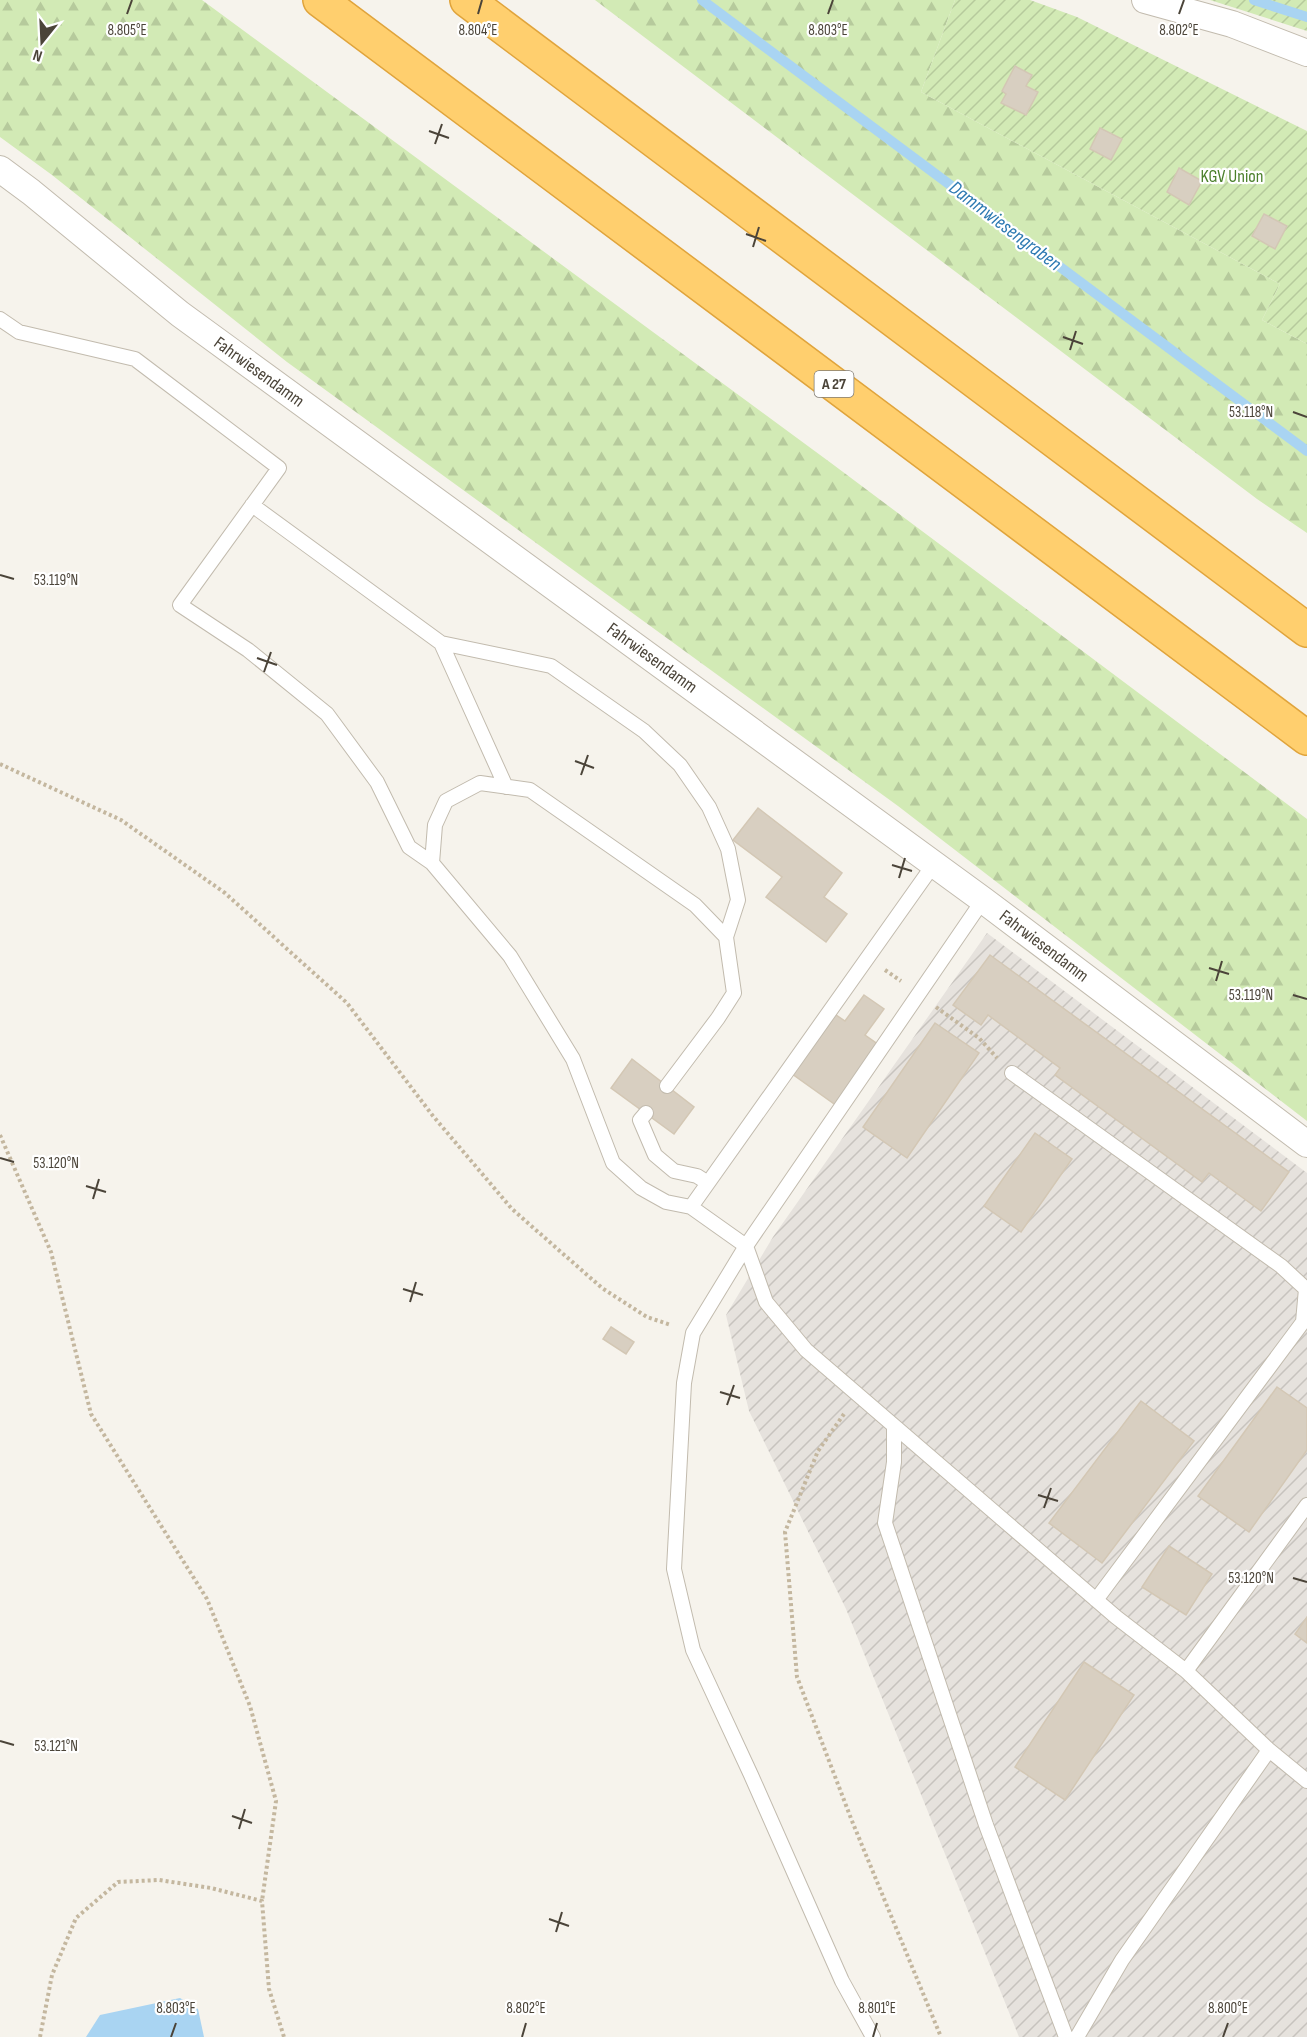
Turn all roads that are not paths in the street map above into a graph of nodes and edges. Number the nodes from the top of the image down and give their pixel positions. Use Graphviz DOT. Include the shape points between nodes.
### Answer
graph roads {
  1 [pos="320,0"];
  2 [pos="467,0"];
  3 [pos="1145,0"];
  4 [pos="1307,53"];
  5 [pos="0,169"];
  6 [pos="0,319"];
  7 [pos="252,505"];
  8 [pos="1307,630"];
  9 [pos="441,643"];
  10 [pos="1307,738"];
  11 [pos="506,786"];
  12 [pos="432,863"];
  13 [pos="934,864"];
  14 [pos="983,900"];
  15 [pos="726,937"];
  16 [pos="1012,1073"];
  17 [pos="667,1086"];
  18 [pos="646,1113"];
  19 [pos="1307,1144"];
  20 [pos="708,1183"];
  21 [pos="691,1208"];
  22 [pos="746,1246"];
  23 [pos="894,1427"];
  24 [pos="1307,1505"];
  25 [pos="1096,1600"];
  26 [pos="1186,1671"];
  27 [pos="1269,1750"];
  28 [pos="1307,1781"];
  29 [pos="873,2037"];
  30 [pos="1066,2037"];
  31 [pos="1077,2037"];
  1 -- 10 [label="highway, A 27"];
  2 -- 8 [label="highway"];
  3 -- 4 [label="street" via="1232,24"];
  5 -- 13 [label="street, Fahrwiesendamm" via="180,314"];
  6 -- 7 [label="lane" via="19,332 135,359 279,468"];
  7 -- 9 [label="lane"];
  7 -- 12 [label="lane" via="180,605 248,650 327,714 377,782 409,847"];
  9 -- 11 [label="lane"];
  9 -- 15 [label="lane" via="551,666 644,731 680,765 709,807 728,849 738,900"];
  11 -- 12 [label="lane" via="480,783 446,801 435,825"];
  11 -- 15 [label="lane" via="530,789 695,905"];
  12 -- 21 [label="lane" via="510,956 573,1059 613,1163 666,1202"];
  13 -- 14 [label="street, Fahrwiesendamm"];
  13 -- 20 [label="lane"];
  14 -- 19 [label="street, Fahrwiesendamm"];
  14 -- 22 [label="lane"];
  15 -- 17 [label="lane" via="734,993"];
  16 -- 25 [label="lane" via="1281,1266 1306,1289 1303,1322"];
  18 -- 20 [label="lane" via="640,1120 655,1155 674,1171"];
  20 -- 21 [label="lane"];
  21 -- 22 [label="lane"];
  22 -- 23 [label="lane" via="765,1302 807,1350"];
  22 -- 29 [label="lane" via="693,1333 684,1383 674,1569 693,1650 842,1981"];
  23 -- 25 [label="lane"];
  23 -- 30 [label="lane" via="894,1462 885,1523 986,1826"];
  24 -- 26 [label="lane"];
  25 -- 26 [label="lane"];
  26 -- 27 [label="lane"];
  27 -- 28 [label="lane"];
  27 -- 31 [label="lane" via="1122,1960"];
}
